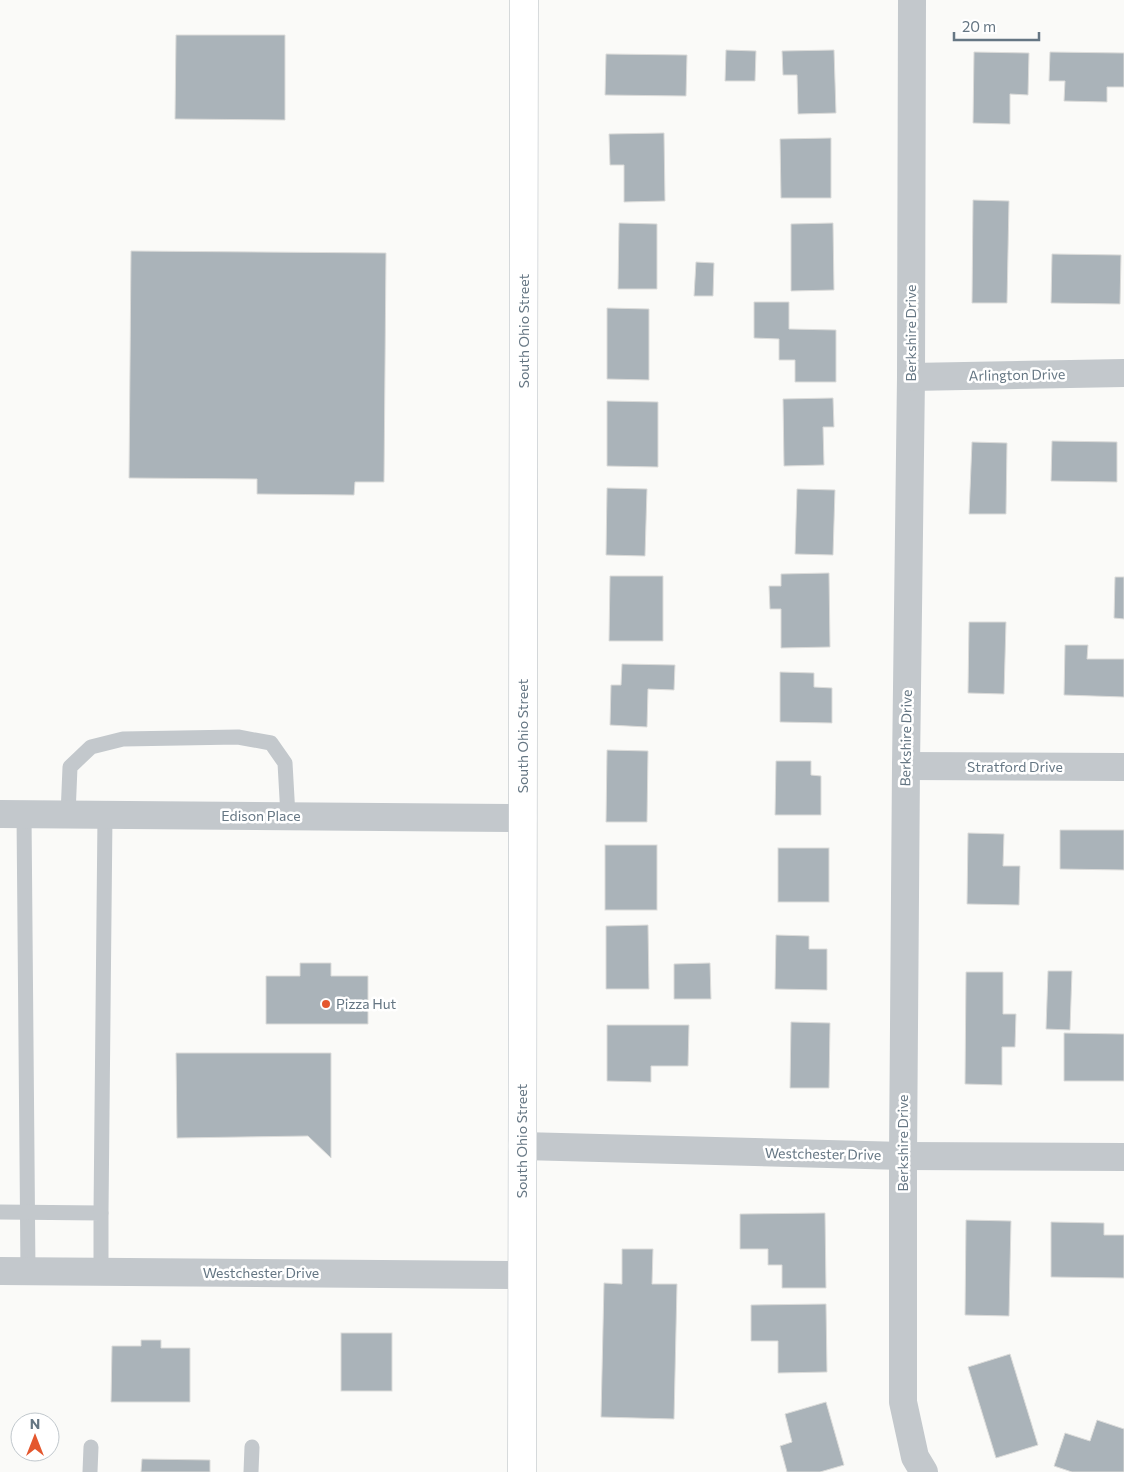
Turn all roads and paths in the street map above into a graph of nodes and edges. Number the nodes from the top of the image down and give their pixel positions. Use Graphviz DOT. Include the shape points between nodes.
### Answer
graph roads {
  1 [pos="524,0"];
  2 [pos="912,0"];
  3 [pos="1124,373"];
  4 [pos="911,377"];
  5 [pos="906,766"];
  6 [pos="1124,767"];
  7 [pos="12,814"];
  8 [pos="68,815"];
  9 [pos="105,815"];
  10 [pos="288,816"];
  11 [pos="523,818"];
  12 [pos="522,1146"];
  13 [pos="903,1156"];
  14 [pos="1124,1157"];
  15 [pos="0,1212"];
  16 [pos="26,1212"];
  17 [pos="101,1213"];
  18 [pos="0,1271"];
  19 [pos="28,1272"];
  20 [pos="101,1272"];
  21 [pos="522,1276"];
  22 [pos="90,1447"];
  23 [pos="252,1447"];
  24 [pos="90,1472"];
  25 [pos="251,1472"];
  26 [pos="522,1472"];
  27 [pos="924,1472"];
  1 -- 11 [label="main road, South Ohio Street"];
  2 -- 4 [label="street, Berkshire Drive"];
  3 -- 4 [label="street, Arlington Drive"];
  4 -- 5 [label="street, Berkshire Drive"];
  5 -- 6 [label="street, Stratford Drive"];
  5 -- 13 [label="street, Berkshire Drive"];
  7 -- 8 [label="street, Edison Place"];
  7 -- 16 [label="lane"];
  8 -- 9 [label="street, Edison Place"];
  8 -- 10 [label="lane" via="70,767 91,747 124,738 238,737 272,743 285,763"];
  9 -- 10 [label="street, Edison Place"];
  9 -- 17 [label="lane"];
  10 -- 11 [label="street, Edison Place"];
  11 -- 12 [label="main road, South Ohio Street"];
  12 -- 13 [label="street, Westchester Drive"];
  12 -- 21 [label="main road, South Ohio Street"];
  13 -- 14 [label="street, Westchester Drive"];
  13 -- 27 [label="street, Berkshire Drive" via="903,1402 915,1457"];
  15 -- 16 [label="lane"];
  16 -- 17 [label="lane"];
  16 -- 19 [label="lane"];
  17 -- 20 [label="lane"];
  18 -- 19 [label="street, Westchester Drive"];
  19 -- 20 [label="street, Westchester Drive"];
  20 -- 21 [label="street, Westchester Drive"];
  21 -- 26 [label="main road, South Ohio Street"];
  22 -- 24 [label="lane"];
  23 -- 25 [label="lane"];
}
